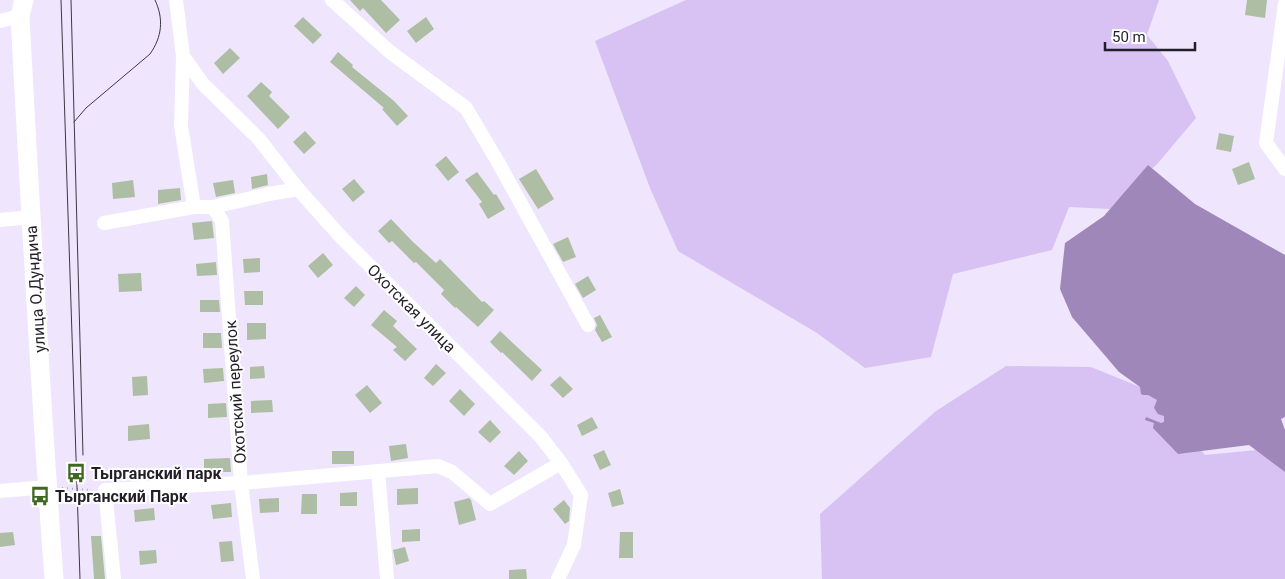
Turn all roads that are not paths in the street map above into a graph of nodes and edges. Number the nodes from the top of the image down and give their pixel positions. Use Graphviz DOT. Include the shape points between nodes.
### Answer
graph roads {
  1 [pos="176,0"];
  2 [pos="332,0"];
  3 [pos="1285,4"];
  4 [pos="22,8"];
  5 [pos="0,21"];
  6 [pos="183,56"];
  7 [pos="1285,169"];
  8 [pos="298,189"];
  9 [pos="194,207"];
  10 [pos="213,207"];
  11 [pos="31,217"];
  12 [pos="0,220"];
  13 [pos="104,223"];
  14 [pos="588,325"];
  15 [pos="561,463"];
  16 [pos="378,471"];
  17 [pos="241,483"];
  18 [pos="47,487"];
  19 [pos="0,492"];
  20 [pos="54,579"];
  21 [pos="114,579"];
  22 [pos="253,579"];
  23 [pos="387,579"];
  24 [pos="558,579"];
  1 -- 6 [label="street"];
  2 -- 14 [label="street" via="390,52 466,108"];
  3 -- 7 [label="street" via="1266,143"];
  4 -- 5 [label="street"];
  4 -- 11 [label="main road, улица О.Дундича"];
  6 -- 8 [label="street, Охотская улица" via="203,84 259,139"];
  6 -- 9 [label="street" via="181,126"];
  8 -- 10 [label="street"];
  8 -- 15 [label="street, Охотская улица" via="341,237 540,437"];
  9 -- 10 [label="street"];
  9 -- 13 [label="street"];
  10 -- 17 [label="street, Охотский переулок" via="222,221"];
  11 -- 12 [label="street"];
  11 -- 18 [label="main road, улица О.Дундича"];
  15 -- 16 [label="street" via="490,504 452,472 438,466"];
  15 -- 24 [label="street, Охотская улица" via="581,495 574,545"];
  16 -- 17 [label="street"];
  16 -- 23 [label="street"];
  17 -- 21 [label="street" via="105,490"];
  17 -- 22 [label="street, Охотский переулок"];
  18 -- 19 [label="street"];
  18 -- 20 [label="main road, улица О.Дундича"];
}
